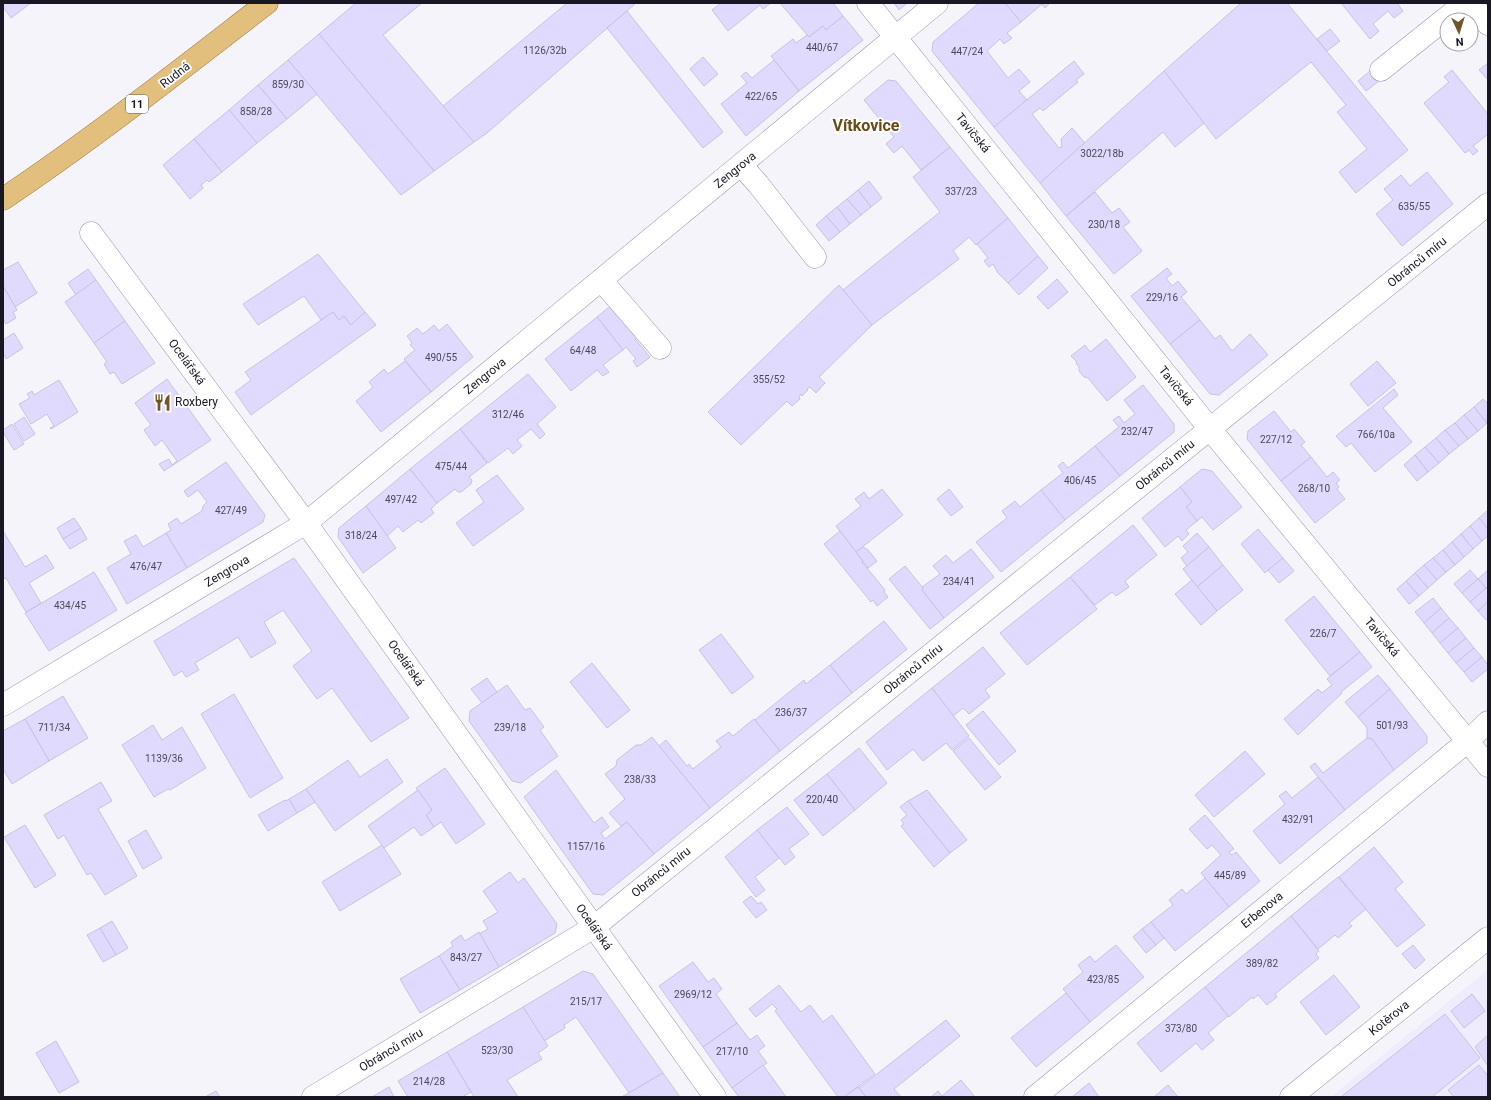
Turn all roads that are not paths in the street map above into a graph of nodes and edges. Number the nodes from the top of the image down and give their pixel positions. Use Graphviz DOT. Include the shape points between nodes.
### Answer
graph roads {
  1 [pos="267,3"];
  2 [pos="868,3"];
  3 [pos="936,3"];
  4 [pos="1465,3"];
  5 [pos="1471,3"];
  6 [pos="1488,24"];
  7 [pos="896,37"];
  8 [pos="1381,70"];
  9 [pos="741,165"];
  10 [pos="3,199"];
  11 [pos="1488,204"];
  12 [pos="91,233"];
  13 [pos="815,257"];
  14 [pos="601,280"];
  15 [pos="660,348"];
  16 [pos="1210,429"];
  17 [pos="306,523"];
  18 [pos="3,705"];
  19 [pos="1488,722"];
  20 [pos="1468,741"];
  21 [pos="1488,766"];
  22 [pos="594,927"];
  23 [pos="1488,938"];
  24 [pos="313,1097"];
  25 [pos="715,1097"];
  26 [pos="1035,1097"];
  27 [pos="1291,1097"];
  1 -- 10 [label="main road, Rudná / 11" via="158,88"];
  2 -- 7 [label="street, Tavičská"];
  3 -- 7 [label="street, Zengrova"];
  4 -- 8 [label="street"];
  5 -- 6 [label="street"];
  7 -- 9 [label="street, Zengrova"];
  7 -- 16 [label="street, Tavičská"];
  9 -- 13 [label="street"];
  9 -- 14 [label="street, Zengrova"];
  11 -- 16 [label="street, Obránců míru"];
  12 -- 17 [label="street, Ocelářská"];
  14 -- 15 [label="street"];
  14 -- 17 [label="street, Zengrova"];
  16 -- 20 [label="street, Tavičská"];
  16 -- 22 [label="street, Obránců míru"];
  17 -- 18 [label="street, Zengrova"];
  17 -- 22 [label="street, Ocelářská"];
  19 -- 20 [label="street, Erbenova"];
  20 -- 21 [label="street, Tavičská"];
  20 -- 26 [label="street, Erbenova"];
  22 -- 24 [label="street, Obránců míru"];
  22 -- 25 [label="street, Ocelářská"];
  23 -- 27 [label="street, Kotěrova"];
}
